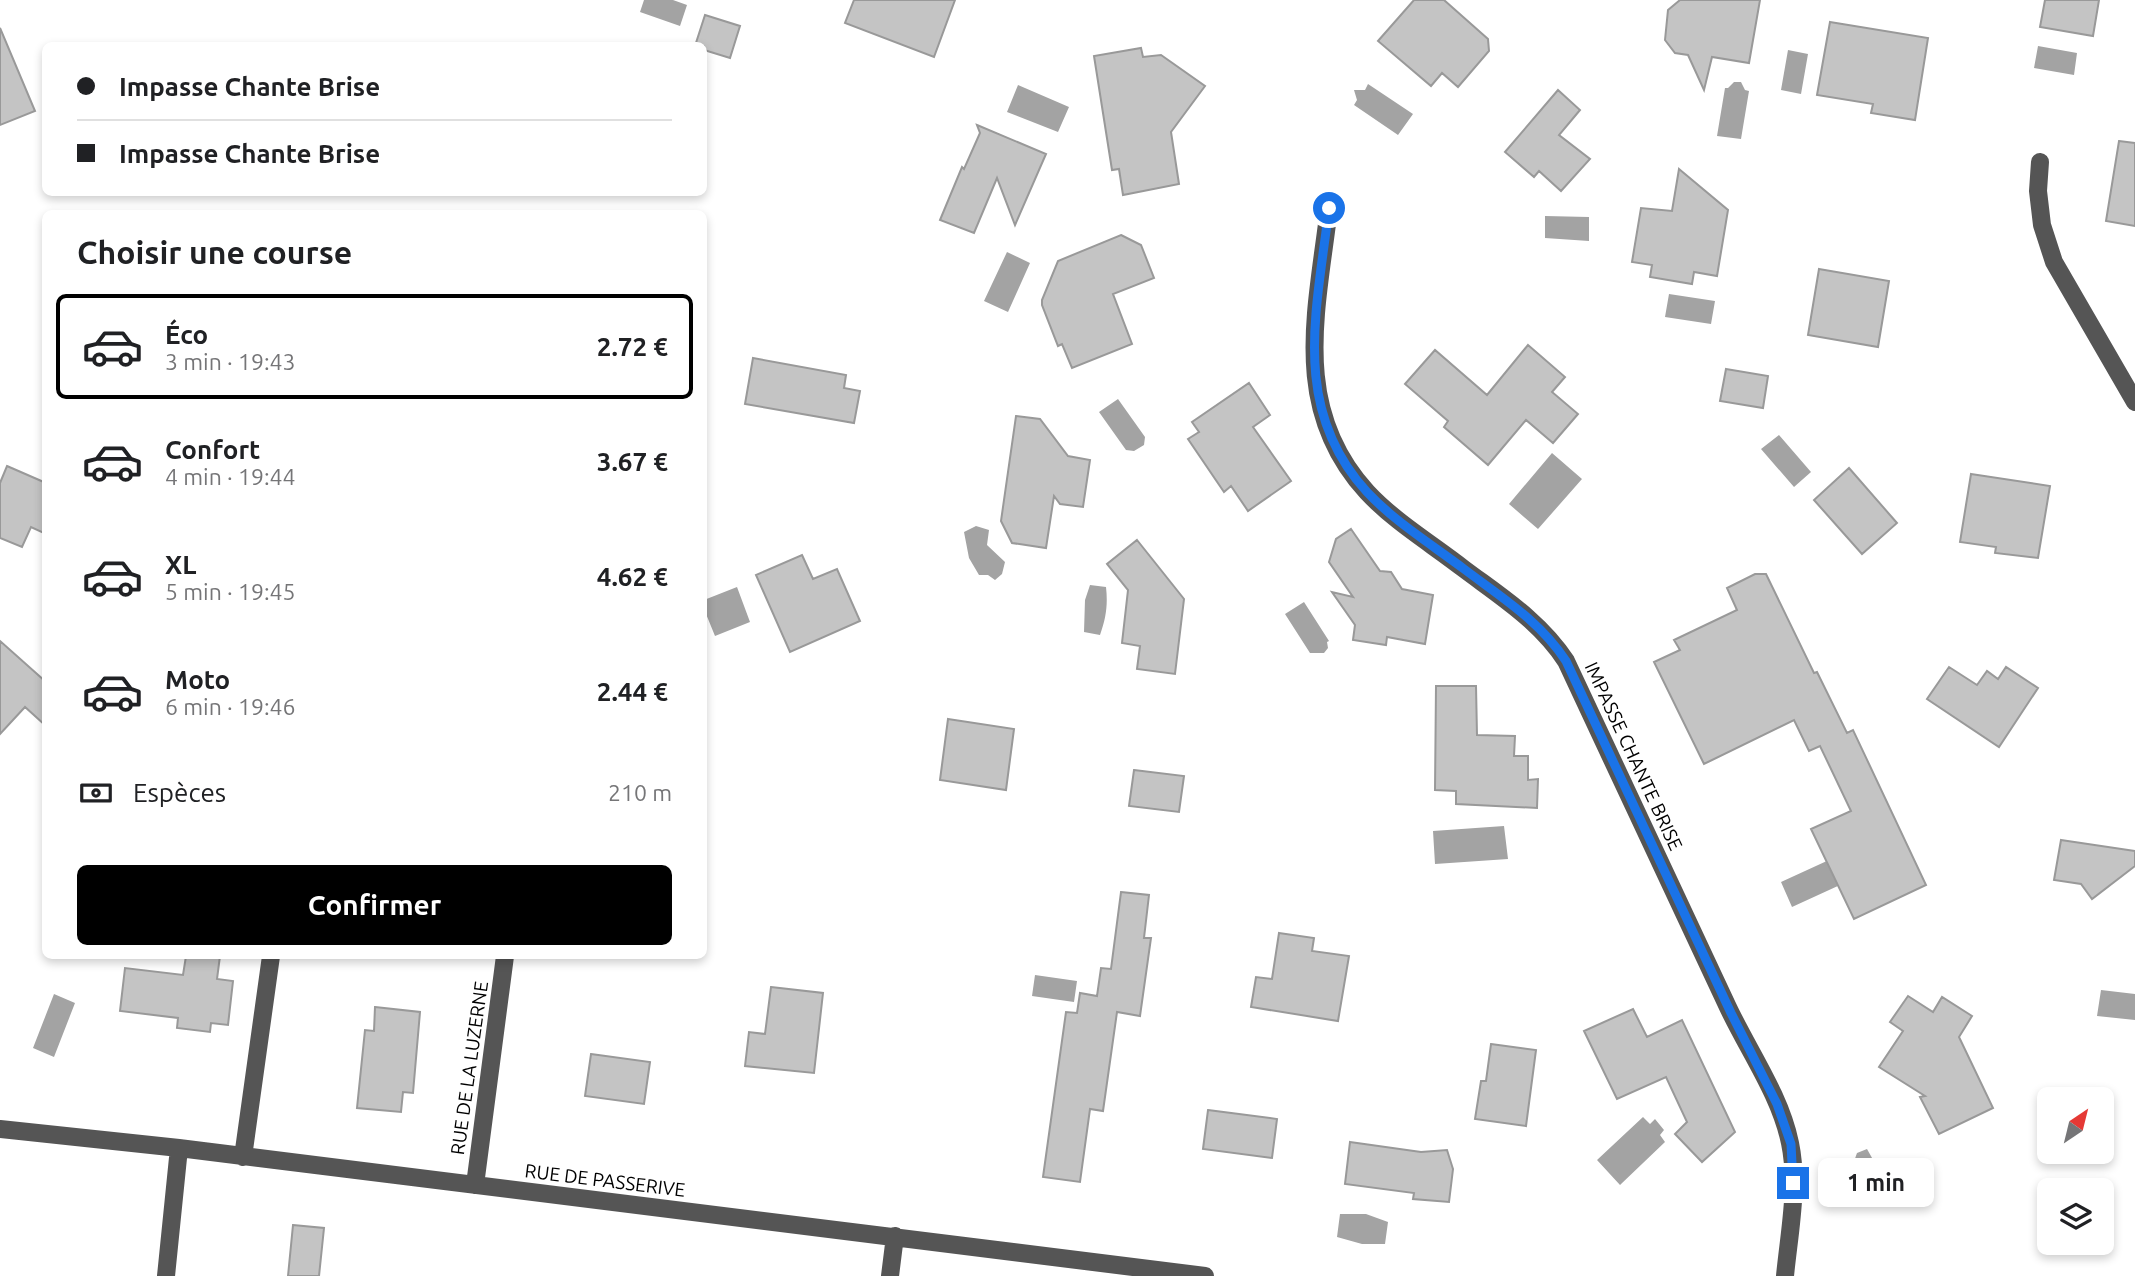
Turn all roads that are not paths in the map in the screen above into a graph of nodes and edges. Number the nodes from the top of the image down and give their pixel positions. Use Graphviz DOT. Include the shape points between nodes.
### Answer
graph roads {
  1 [pos="2040,162"];
  2 [pos="1329,208"];
  3 [pos="2135,402"];
  4 [pos="271,959"];
  5 [pos="505,959"];
  6 [pos="0,1129"];
  7 [pos="179,1148"];
  8 [pos="243,1157"];
  9 [pos="475,1185"];
  10 [pos="895,1236"];
  11 [pos="166,1276"];
  12 [pos="890,1276"];
  13 [pos="1205,1276"];
  14 [pos="1785,1276"];
  1 -- 3 [label="street" via="2042,225 2054,262"];
  2 -- 14 [label="street, IMPASSE CHANTE BRISE" via="1314,360 1328,433 1369,494 1526,615 1555,643 1566,661 1785,1125 1793,1183"];
  4 -- 8 [label="street"];
  5 -- 9 [label="street, RUE DE LA LUZERNE"];
  6 -- 7 [label="street, RUE DE PASSERIVE"];
  7 -- 8 [label="street, RUE DE PASSERIVE"];
  7 -- 11 [label="street"];
  8 -- 9 [label="street, RUE DE PASSERIVE"];
  9 -- 10 [label="street, RUE DE PASSERIVE"];
  10 -- 12 [label="street"];
  10 -- 13 [label="street, RUE DE PASSERIVE"];
}
